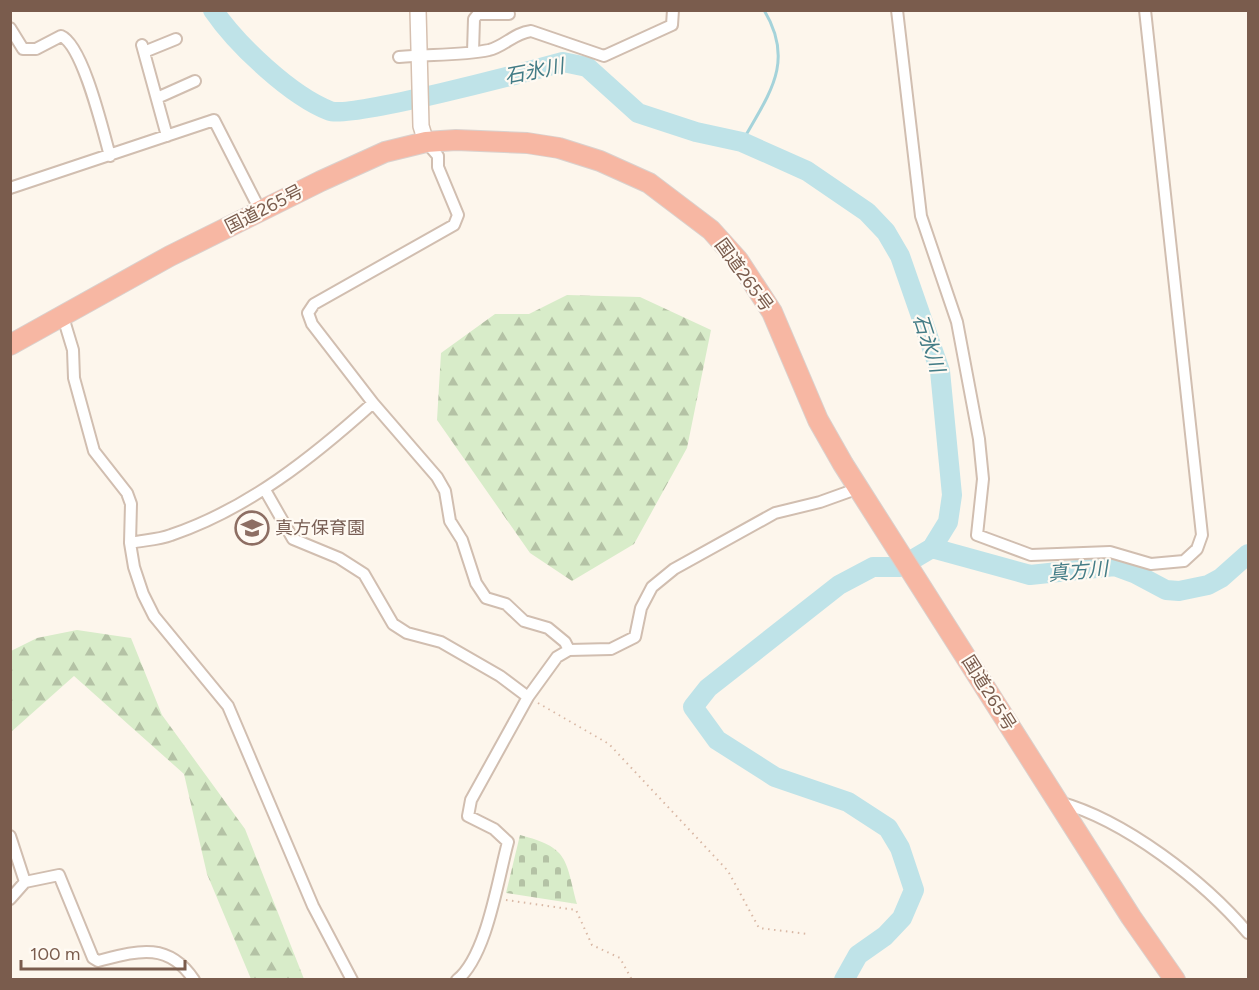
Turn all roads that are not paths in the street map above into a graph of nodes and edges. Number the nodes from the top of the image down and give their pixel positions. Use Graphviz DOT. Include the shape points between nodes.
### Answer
graph roads {
  1 [pos="418,10"];
  2 [pos="674,10"];
  3 [pos="897,10"];
  4 [pos="1145,10"];
  5 [pos="509,14"];
  6 [pos="10,28"];
  7 [pos="176,39"];
  8 [pos="474,52"];
  9 [pos="399,57"];
  10 [pos="421,58"];
  11 [pos="195,81"];
  12 [pos="157,98"];
  13 [pos="423,134"];
  14 [pos="167,136"];
  15 [pos="110,156"];
  16 [pos="12,184"];
  17 [pos="261,212"];
  18 [pos="63,317"];
  19 [pos="10,345"];
  20 [pos="373,403"];
  21 [pos="859,488"];
  22 [pos="265,490"];
  23 [pos="130,543"];
  24 [pos="569,650"];
  25 [pos="528,697"];
  26 [pos="1057,801"];
  27 [pos="10,836"];
  28 [pos="25,882"];
  29 [pos="10,898"];
  30 [pos="1248,933"];
  31 [pos="194,980"];
  32 [pos="352,980"];
  33 [pos="457,980"];
  34 [pos="1175,980"];
  1 -- 10 [label="main road"];
  2 -- 8 [label="street" via="672,26 604,56 531,31 520,32 500,47"];
  3 -- 4 [label="street" via="921,216 957,322 979,439 983,479 977,535 1030,555 1110,552 1151,564 1184,561 1197,549 1202,536"];
  5 -- 8 [label="street" via="478,14 474,20"];
  6 -- 15 [label="street" via="23,49 36,49 61,36 68,39 85,72"];
  7 -- 12 [label="street" via="143,48"];
  8 -- 10 [label="street"];
  9 -- 10 [label="street"];
  10 -- 13 [label="main road"];
  11 -- 12 [label="street"];
  12 -- 14 [label="street"];
  13 -- 17 [label="highway, 国道265号"];
  13 -- 20 [label="street" via="438,156 438,167 458,215 454,225 314,304 308,313 312,324"];
  13 -- 21 [label="highway, 国道265号" via="559,148 650,183 683,206 711,230 755,284 772,312 818,420"];
  14 -- 15 [label="street"];
  14 -- 17 [label="street" via="214,120"];
  15 -- 16 [label="street"];
  17 -- 18 [label="highway, 国道265号" via="170,256"];
  18 -- 19 [label="highway, 国道265号"];
  18 -- 23 [label="street" via="73,350 74,378 94,451 131,504"];
  20 -- 22 [label="street"];
  20 -- 24 [label="street" via="437,477 445,491 450,521 486,598 506,604 524,621 548,628"];
  21 -- 24 [label="street" via="776,513 674,569 652,587 641,608 635,637 623,645 595,652"];
  21 -- 26 [label="highway, 国道265号"];
  22 -- 23 [label="street" via="248,502 170,536"];
  22 -- 25 [label="street" via="293,539 339,558 364,574 393,624 407,633 441,642"];
  23 -- 32 [label="street" via="134,567 154,616 228,706 313,906"];
  24 -- 25 [label="street" via="556,657"];
  25 -- 33 [label="street" via="471,800 468,816 494,829 508,842 488,923 469,967"];
  26 -- 30 [label="street" via="1080,807 1163,856 1211,895"];
  26 -- 34 [label="highway, 国道265号"];
  27 -- 28 [label="street"];
  28 -- 29 [label="street"];
  28 -- 31 [label="street" via="59,875 93,958 98,961 152,951 180,962"];
}
